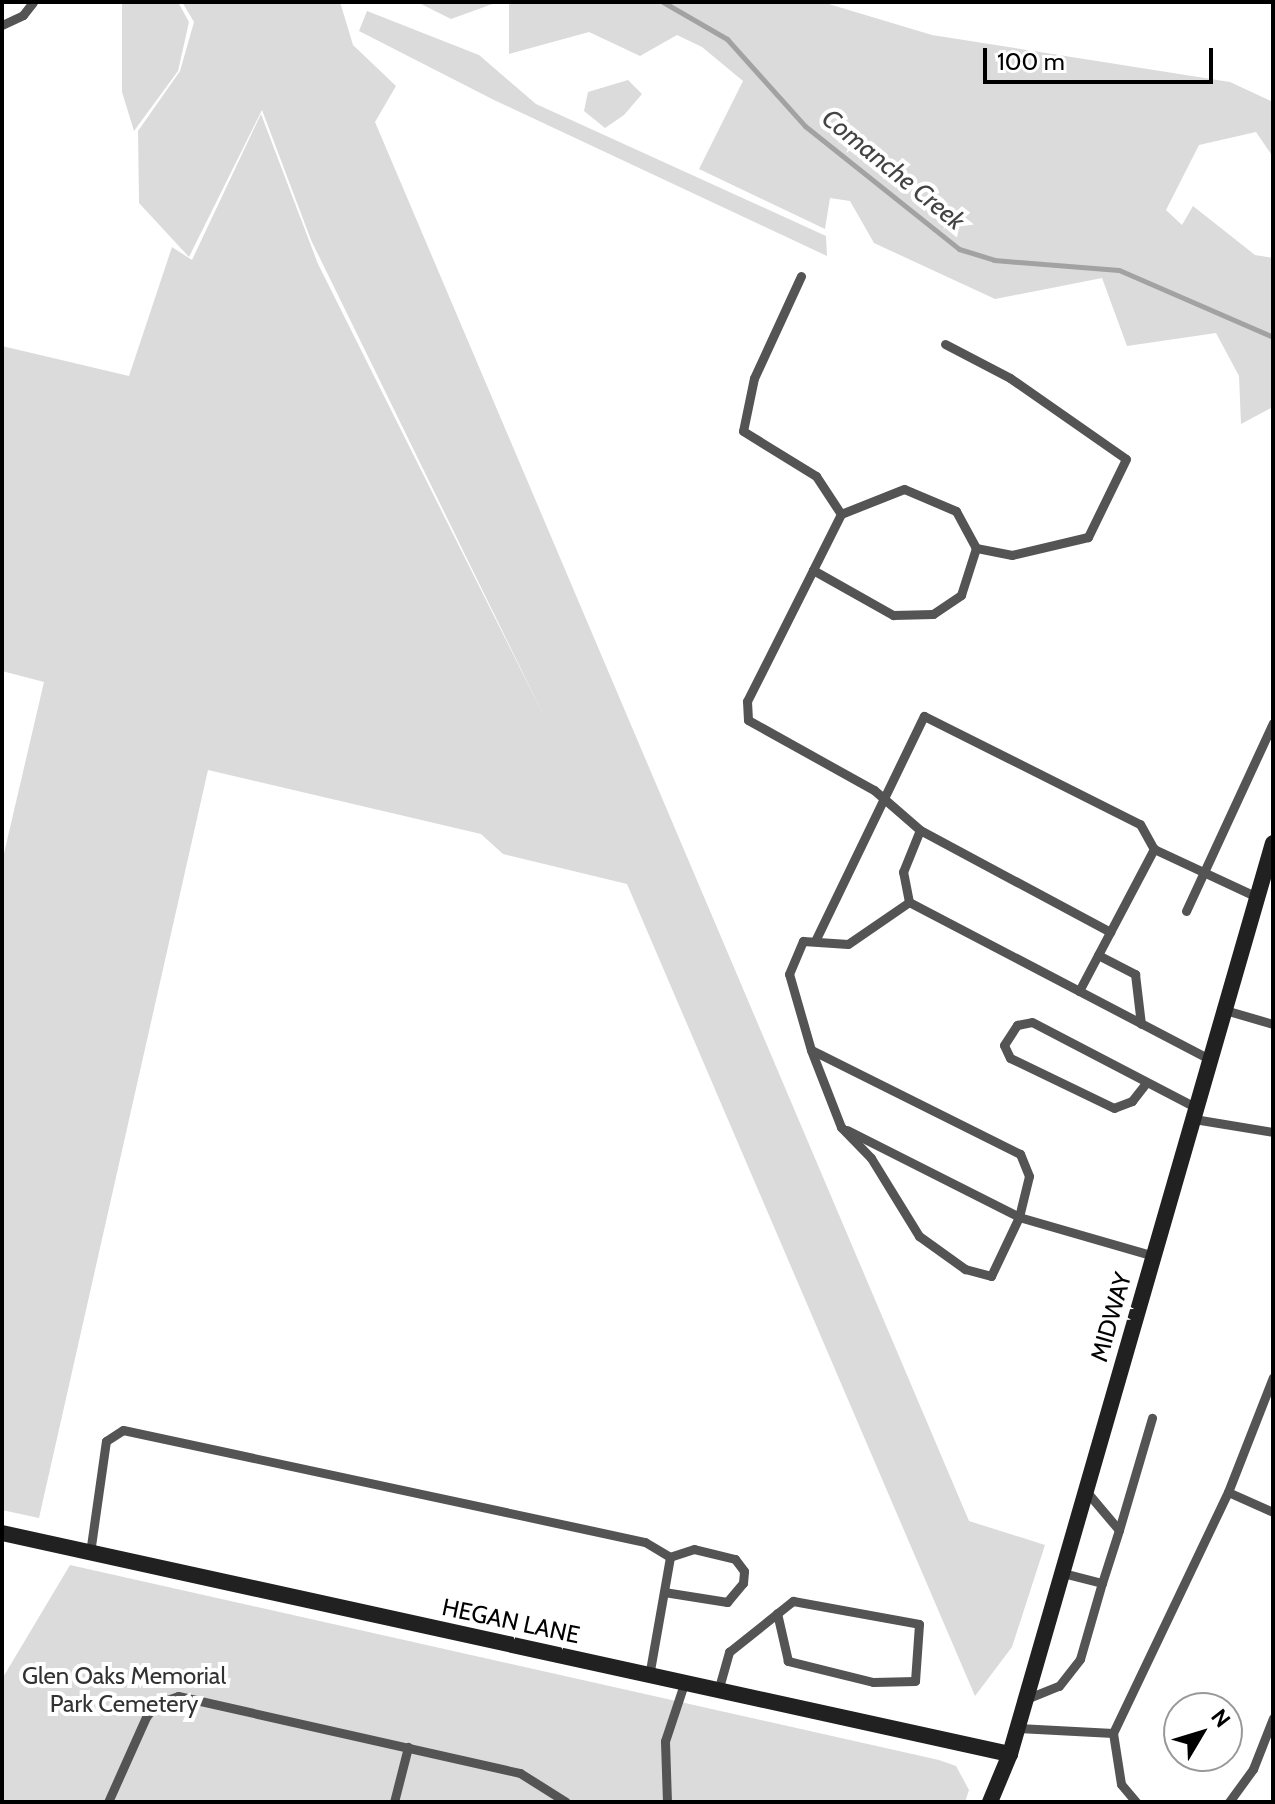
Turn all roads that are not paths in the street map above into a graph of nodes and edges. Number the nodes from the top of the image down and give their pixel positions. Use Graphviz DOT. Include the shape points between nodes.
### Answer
graph roads {
  1 [pos="33,2"];
  2 [pos="2,25"];
  3 [pos="801,276"];
  4 [pos="945,344"];
  5 [pos="841,514"];
  6 [pos="976,548"];
  7 [pos="813,570"];
  8 [pos="1273,723"];
  9 [pos="884,799"];
  10 [pos="920,830"];
  11 [pos="1273,843"];
  12 [pos="1154,849"];
  13 [pos="1205,872"];
  14 [pos="1257,897"];
  15 [pos="909,902"];
  16 [pos="1186,911"];
  17 [pos="1110,932"];
  18 [pos="816,939"];
  19 [pos="1098,955"];
  20 [pos="1079,991"];
  21 [pos="1225,1010"];
  22 [pos="1141,1024"];
  23 [pos="1273,1024"];
  24 [pos="811,1050"];
  25 [pos="1211,1060"];
  26 [pos="1146,1083"];
  27 [pos="1195,1113"];
  28 [pos="841,1127"];
  29 [pos="1273,1132"];
  30 [pos="1019,1217"];
  31 [pos="1154,1256"];
  32 [pos="1273,1377"];
  33 [pos="1152,1418"];
  34 [pos="1086,1491"];
  35 [pos="1228,1492"];
  36 [pos="1273,1512"];
  37 [pos="1119,1530"];
  38 [pos="2,1533"];
  39 [pos="90,1553"];
  40 [pos="670,1557"];
  41 [pos="1063,1573"];
  42 [pos="1102,1583"];
  43 [pos="664,1592"];
  44 [pos="777,1613"];
  45 [pos="649,1676"];
  46 [pos="684,1684"];
  47 [pos="718,1691"];
  48 [pos="1026,1699"];
  49 [pos="1273,1718"];
  50 [pos="1018,1728"];
  51 [pos="1113,1733"];
  52 [pos="408,1747"];
  53 [pos="1010,1754"];
  54 [pos="108,1802"];
  55 [pos="394,1802"];
  56 [pos="566,1802"];
  57 [pos="667,1802"];
  58 [pos="990,1802"];
  59 [pos="1136,1802"];
  60 [pos="1229,1802"];
  1 -- 2 [label="lane" via="23,15"];
  3 -- 5 [label="lane" via="754,378 743,431 816,476"];
  4 -- 6 [label="lane" via="1010,378 1126,459 1088,537 1012,555"];
  5 -- 6 [label="lane" via="904,489 956,511"];
  5 -- 7 [label="lane"];
  6 -- 7 [label="lane" via="961,595 933,614 893,615"];
  7 -- 9 [label="lane" via="747,701 748,720"];
  8 -- 13 [label="lane"];
  9 -- 10 [label="lane"];
  9 -- 12 [label="lane" via="924,716 1140,824"];
  9 -- 18 [label="lane"];
  10 -- 15 [label="lane" via="903,872"];
  10 -- 17 [label="lane"];
  11 -- 14 [label="street, MIDWAY"];
  12 -- 13 [label="lane"];
  12 -- 17 [label="lane"];
  13 -- 14 [label="lane"];
  13 -- 16 [label="lane"];
  14 -- 21 [label="street, MIDWAY"];
  15 -- 18 [label="lane" via="848,944"];
  15 -- 20 [label="lane"];
  17 -- 19 [label="lane"];
  18 -- 24 [label="lane" via="803,941 789,974"];
  19 -- 20 [label="lane"];
  19 -- 22 [label="lane" via="1135,974"];
  20 -- 22 [label="lane"];
  21 -- 23 [label="lane"];
  21 -- 25 [label="street, MIDWAY"];
  22 -- 25 [label="lane"];
  24 -- 28 [label="lane"];
  24 -- 30 [label="lane" via="1020,1154 1029,1176"];
  25 -- 27 [label="street, MIDWAY"];
  26 -- 26 [label="lane" via="1129,1069 1032,1022 1007,1034 1004,1045 1010,1058 1114,1108 1132,1101"];
  26 -- 27 [label="lane"];
  27 -- 29 [label="lane"];
  27 -- 31 [label="street, MIDWAY"];
  28 -- 30 [label="lane"];
  28 -- 30 [label="lane" via="871,1158 919,1236 965,1269 991,1276"];
  30 -- 31 [label="lane"];
  31 -- 34 [label="street, MIDWAY"];
  32 -- 35 [label="lane"];
  33 -- 37 [label="lane"];
  34 -- 37 [label="lane"];
  34 -- 41 [label="street, MIDWAY"];
  35 -- 36 [label="lane"];
  35 -- 51 [label="lane"];
  37 -- 42 [label="lane"];
  38 -- 39 [label="street, HEGAN LANE"];
  39 -- 40 [label="lane" via="106,1441 123,1430 645,1542"];
  39 -- 45 [label="street, HEGAN LANE"];
  40 -- 43 [label="lane"];
  40 -- 43 [label="lane" via="694,1549 735,1559 744,1571 743,1583 727,1602"];
  41 -- 42 [label="lane"];
  41 -- 48 [label="street, MIDWAY"];
  42 -- 48 [label="lane" via="1080,1659 1059,1686"];
  43 -- 45 [label="lane"];
  44 -- 44 [label="lane" via="793,1601 919,1624 915,1681 873,1682 788,1661"];
  44 -- 47 [label="lane" via="729,1652"];
  45 -- 46 [label="street, HEGAN LANE"];
  46 -- 47 [label="street, HEGAN LANE"];
  46 -- 57 [label="lane" via="665,1741"];
  47 -- 53 [label="street, HEGAN LANE"];
  48 -- 50 [label="street, MIDWAY"];
  49 -- 60 [label="lane" via="1253,1769"];
  50 -- 51 [label="lane"];
  50 -- 53 [label="street, MIDWAY"];
  51 -- 59 [label="lane" via="1121,1784"];
  52 -- 54 [label="lane" via="170,1697 146,1717"];
  52 -- 55 [label="lane"];
  52 -- 56 [label="lane" via="520,1773"];
  53 -- 58 [label="street, MIDWAY"];
}
